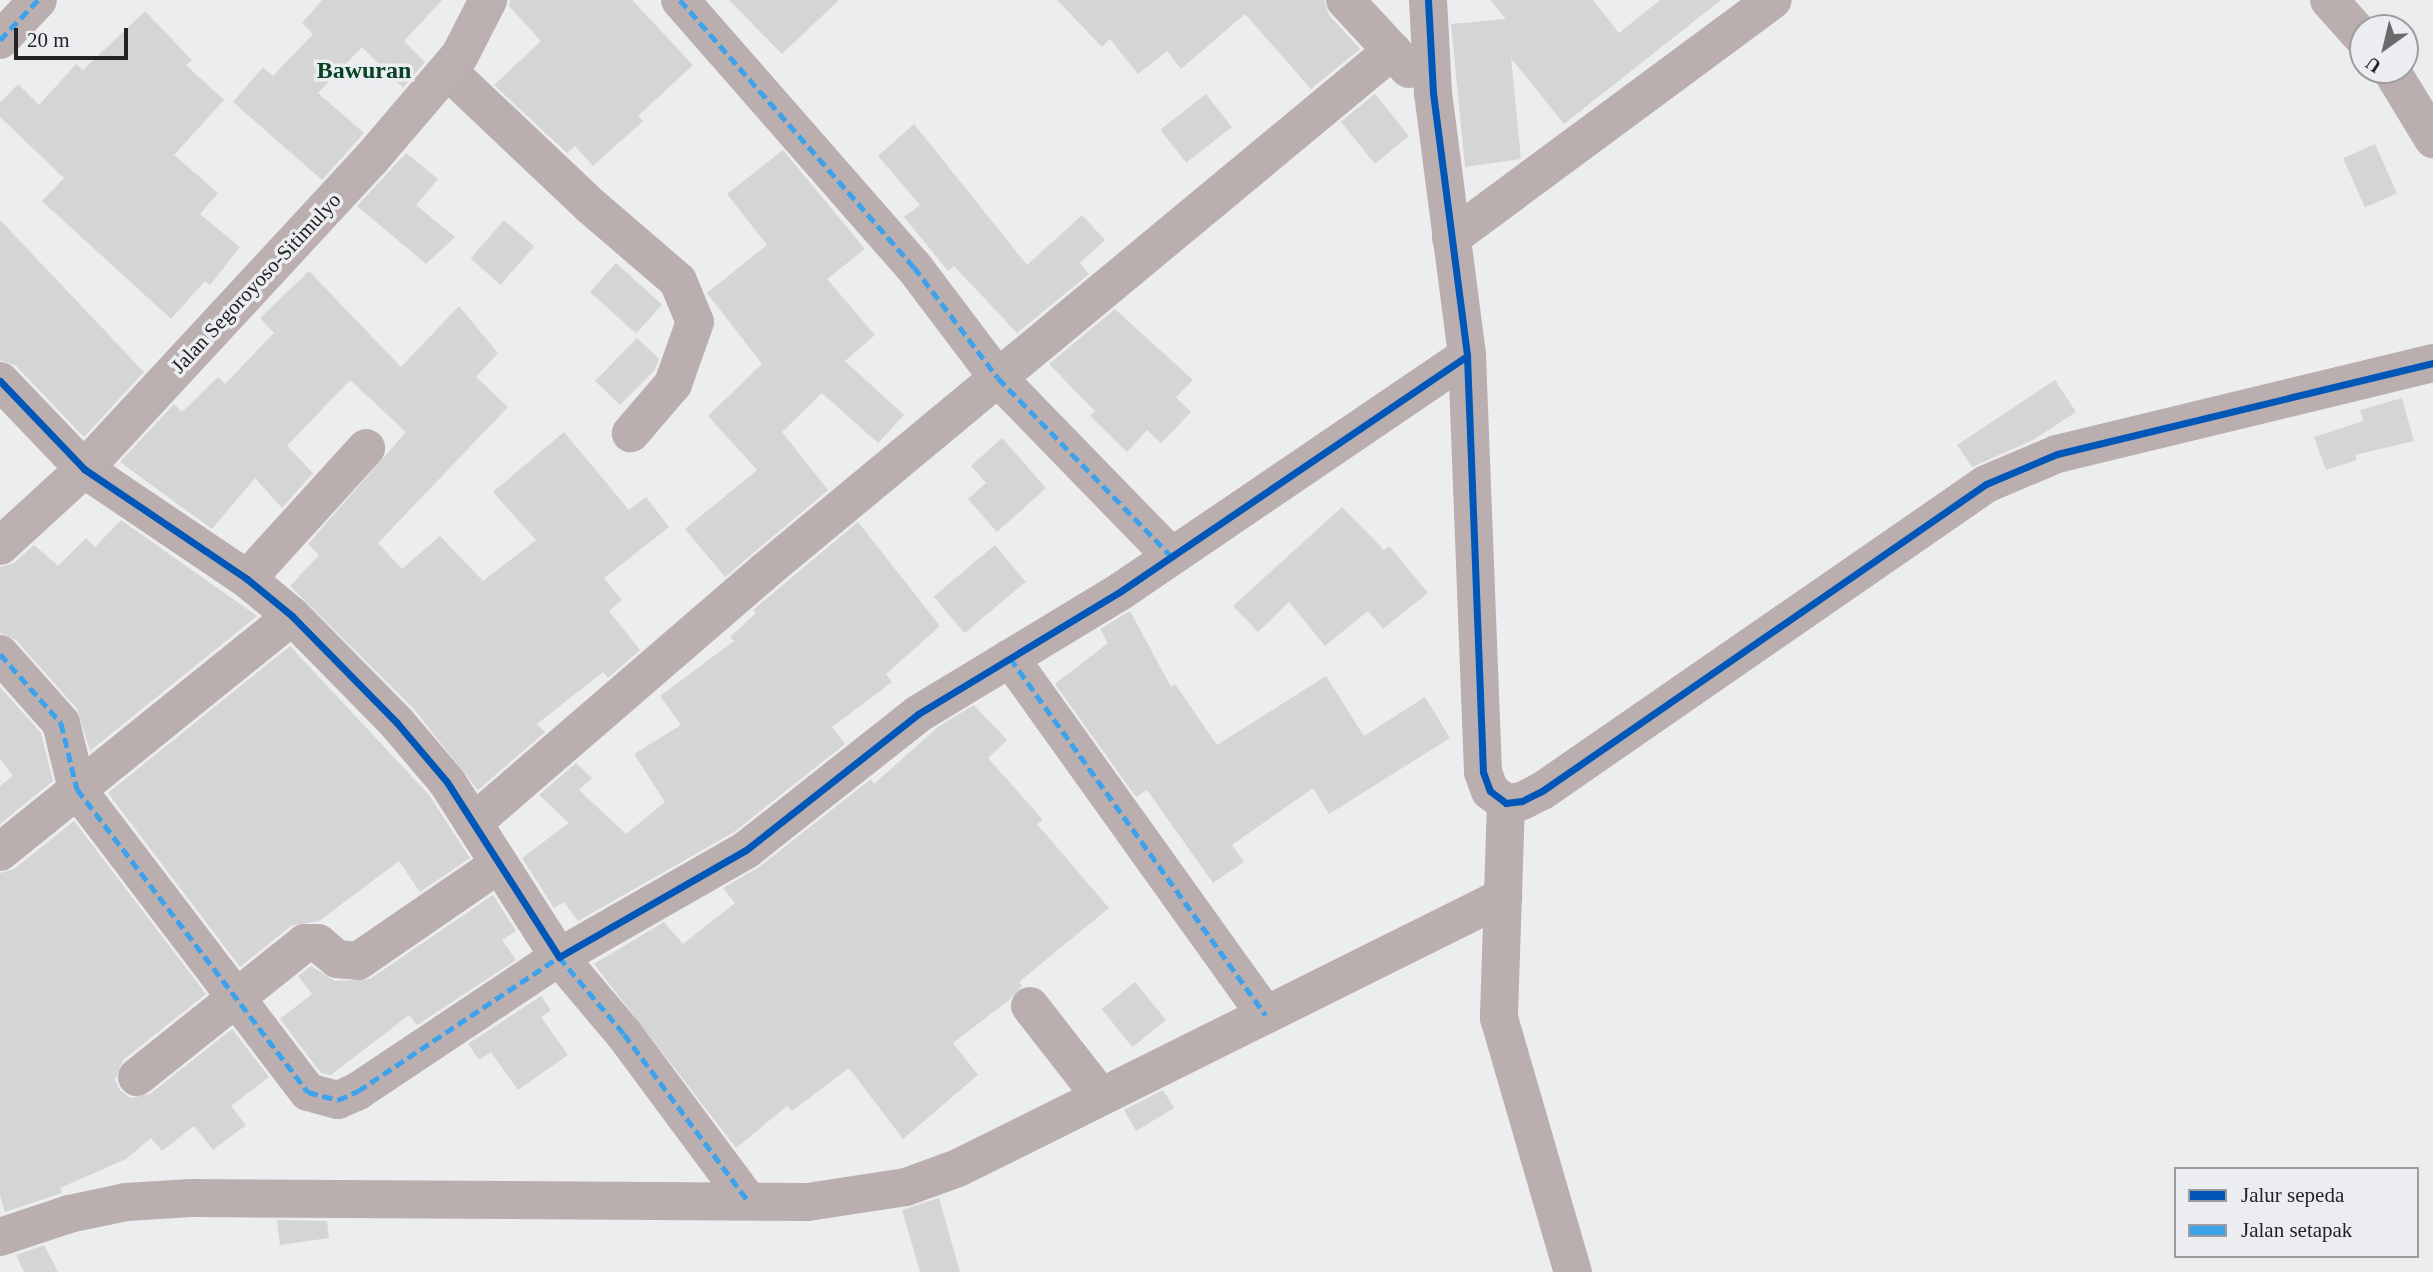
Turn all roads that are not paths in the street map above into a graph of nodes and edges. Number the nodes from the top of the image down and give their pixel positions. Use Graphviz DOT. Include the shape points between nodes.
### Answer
graph roads {
  1 [pos="38,0"];
  2 [pos="488,0"];
  3 [pos="680,0"];
  4 [pos="1345,0"];
  5 [pos="1428,0"];
  6 [pos="1773,0"];
  7 [pos="2329,0"];
  8 [pos="2349,22"];
  9 [pos="0,40"];
  10 [pos="1392,51"];
  11 [pos="448,71"];
  12 [pos="2400,84"];
  13 [pos="1433,93"];
  14 [pos="2433,139"];
  15 [pos="1451,238"];
  16 [pos="1467,356"];
  17 [pos="2433,363"];
  18 [pos="998,377"];
  19 [pos="0,381"];
  20 [pos="631,433"];
  21 [pos="366,448"];
  22 [pos="84,469"];
  23 [pos="0,546"];
  24 [pos="1171,556"];
  25 [pos="247,579"];
  26 [pos="292,616"];
  27 [pos="0,654"];
  28 [pos="1010,658"];
  29 [pos="77,789"];
  30 [pos="1506,803"];
  31 [pos="473,823"];
  32 [pos="0,852"];
  33 [pos="499,864"];
  34 [pos="1503,897"];
  35 [pos="559,957"];
  36 [pos="237,996"];
  37 [pos="1031,1006"];
  38 [pos="1266,1015"];
  39 [pos="137,1077"];
  40 [pos="1101,1097"];
  41 [pos="748,1201"];
  42 [pos="0,1237"];
  43 [pos="1573,1272"];
  1 -- 9 [label="street"];
  2 -- 11 [label="main road, Jalan Segoroyoso-Sitimulyo"];
  3 -- 18 [label="street" via="914,267"];
  4 -- 10 [label="street"];
  5 -- 13 [label="street"];
  6 -- 15 [label="street"];
  7 -- 8 [label="street"];
  10 -- 13 [label="street"];
  10 -- 18 [label="street"];
  11 -- 20 [label="street" via="678,281 695,322 673,384"];
  11 -- 22 [label="main road, Jalan Segoroyoso-Sitimulyo"];
  12 -- 14 [label="street"];
  13 -- 15 [label="street"];
  15 -- 16 [label="street"];
  16 -- 24 [label="street"];
  16 -- 30 [label="street" via="1483,772 1490,791"];
  17 -- 30 [label="street" via="2057,454 1986,484 1542,791 1522,802"];
  18 -- 24 [label="street"];
  18 -- 31 [label="street"];
  19 -- 22 [label="street"];
  21 -- 25 [label="street"];
  22 -- 23 [label="main road, Jalan Segoroyoso-Sitimulyo"];
  22 -- 25 [label="street"];
  24 -- 28 [label="street"];
  25 -- 26 [label="street"];
  26 -- 29 [label="street"];
  26 -- 31 [label="street" via="397,723 447,782"];
  27 -- 29 [label="street" via="61,723"];
  28 -- 35 [label="street" via="918,714 746,850"];
  28 -- 38 [label="street"];
  29 -- 32 [label="street"];
  29 -- 36 [label="street"];
  30 -- 34 [label="street"];
  31 -- 33 [label="street"];
  33 -- 35 [label="street"];
  33 -- 36 [label="street" via="358,961 337,959 311,941"];
  34 -- 38 [label="street"];
  34 -- 43 [label="street" via="1499,1018"];
  35 -- 36 [label="street" via="338,1100 308,1092"];
  35 -- 41 [label="street" via="624,1034"];
  36 -- 39 [label="street"];
  37 -- 40 [label="street"];
  38 -- 40 [label="street"];
  40 -- 41 [label="street" via="958,1168 906,1187 860,1198"];
  41 -- 42 [label="street" via="191,1198 92,1209"];
}
